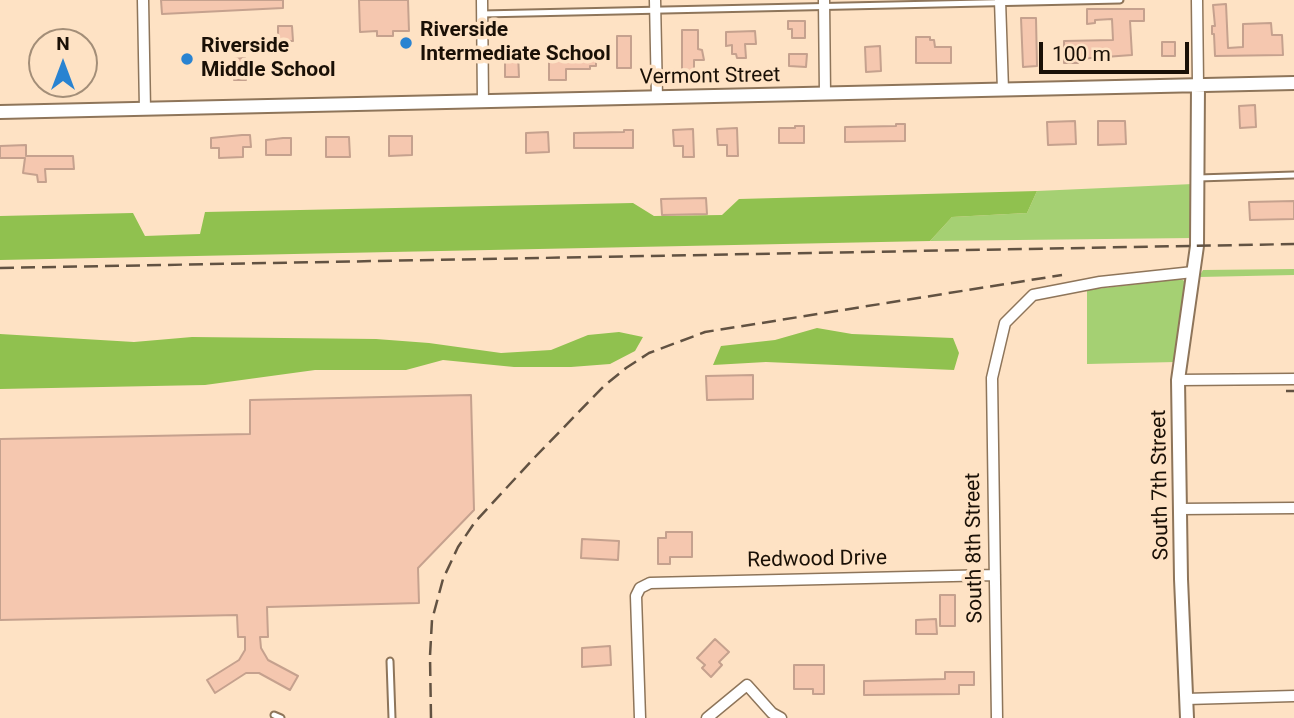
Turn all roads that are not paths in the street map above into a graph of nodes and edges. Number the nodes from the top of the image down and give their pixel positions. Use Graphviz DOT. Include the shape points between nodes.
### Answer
graph roads {
  1 [pos="143,0"];
  2 [pos="482,0"];
  3 [pos="1121,0"];
  4 [pos="1197,0"];
  5 [pos="1000,1"];
  6 [pos="824,3"];
  7 [pos="655,5"];
  8 [pos="482,14"];
  9 [pos="1294,83"];
  10 [pos="1198,84"];
  11 [pos="1003,90"];
  12 [pos="825,94"];
  13 [pos="657,98"];
  14 [pos="483,102"];
  15 [pos="145,109"];
  16 [pos="0,112"];
  17 [pos="1294,175"];
  18 [pos="1198,178"];
  19 [pos="1193,272"];
  20 [pos="1294,379"];
  21 [pos="1178,380"];
  22 [pos="1294,508"];
  23 [pos="1181,509"];
  24 [pos="995,575"];
  25 [pos="390,661"];
  26 [pos="1294,696"];
  27 [pos="1186,699"];
  28 [pos="392,718"];
  29 [pos="640,718"];
  30 [pos="707,718"];
  31 [pos="781,718"];
  32 [pos="997,718"];
  33 [pos="1187,718"];
  1 -- 15 [label="street"];
  2 -- 8 [label="street"];
  3 -- 5 [label="lane"];
  4 -- 10 [label="street"];
  5 -- 6 [label="lane"];
  5 -- 11 [label="street"];
  6 -- 7 [label="lane"];
  6 -- 12 [label="street"];
  7 -- 8 [label="lane"];
  7 -- 13 [label="street"];
  8 -- 14 [label="street"];
  9 -- 10 [label="street, Vermont Street"];
  10 -- 11 [label="street, Vermont Street"];
  10 -- 18 [label="street, South 7th Street"];
  11 -- 12 [label="street, Vermont Street"];
  12 -- 13 [label="street, Vermont Street"];
  13 -- 14 [label="street, Vermont Street"];
  14 -- 15 [label="street, Vermont Street"];
  15 -- 16 [label="street, Vermont Street"];
  17 -- 18 [label="lane"];
  18 -- 19 [label="street, South 7th Street"];
  19 -- 21 [label="street, South 7th Street"];
  19 -- 24 [label="street, South 8th Street" via="1033,295 1005,323 992,377"];
  20 -- 21 [label="street"];
  21 -- 23 [label="street, South 7th Street"];
  22 -- 23 [label="street"];
  23 -- 27 [label="street, South 7th Street"];
  24 -- 29 [label="street, Redwood Drive" via="650,583 636,596"];
  24 -- 32 [label="street, South 8th Street"];
  25 -- 28 [label="lane"];
  26 -- 27 [label="street"];
  27 -- 33 [label="street, South 7th Street"];
  30 -- 31 [label="street" via="747,685"];
}
